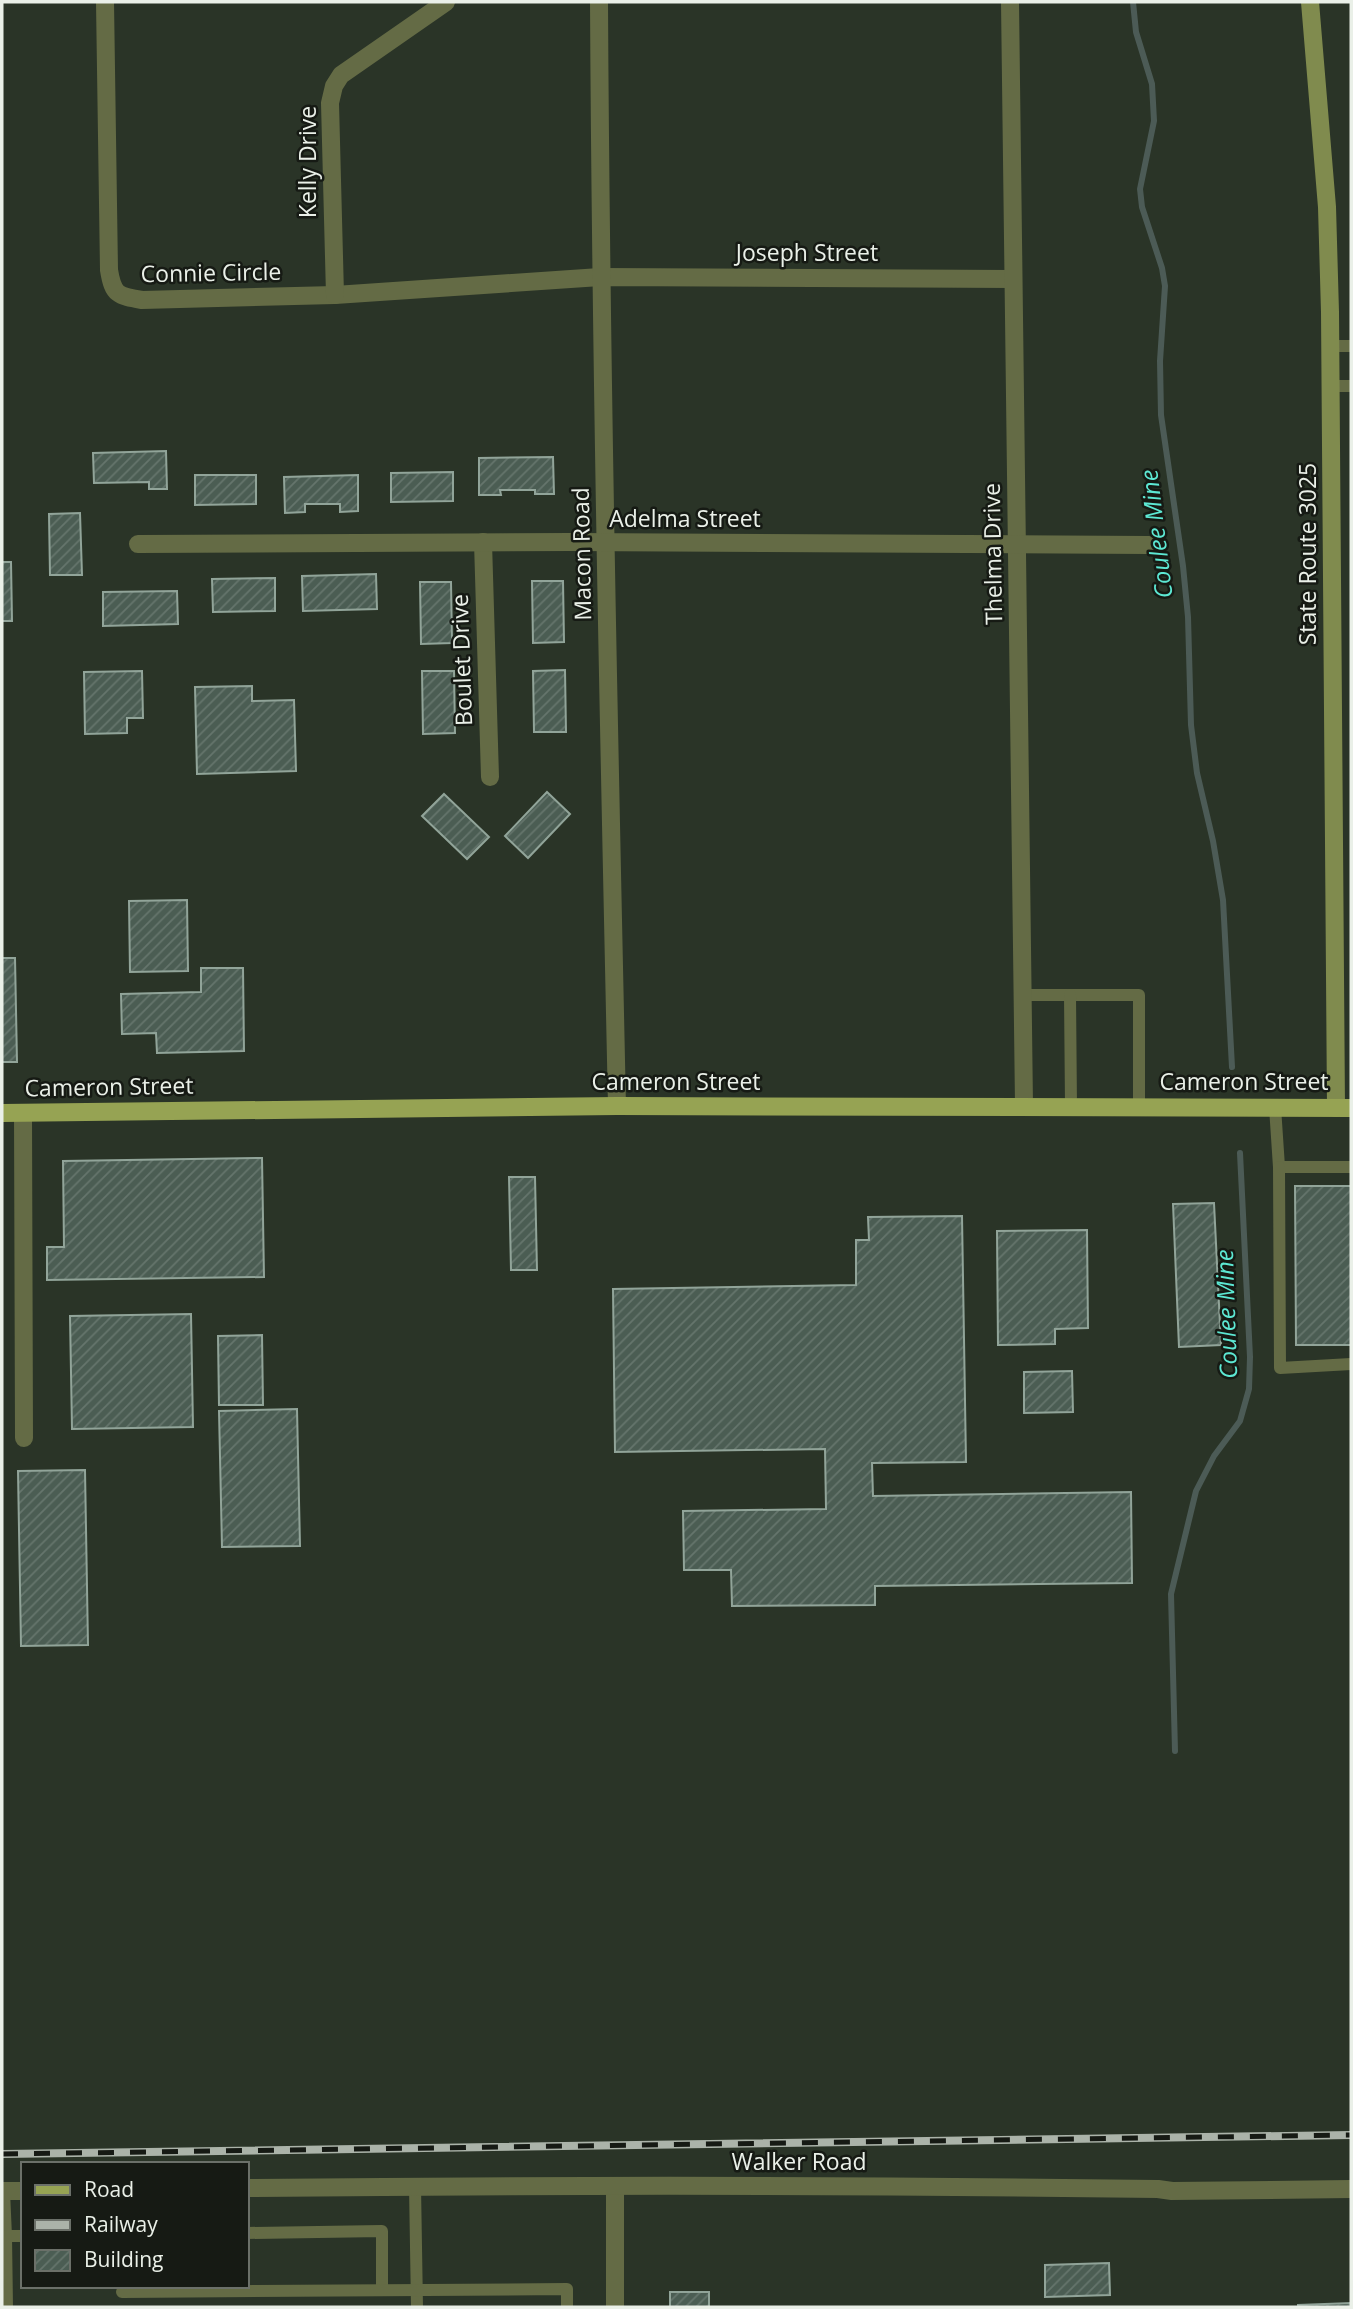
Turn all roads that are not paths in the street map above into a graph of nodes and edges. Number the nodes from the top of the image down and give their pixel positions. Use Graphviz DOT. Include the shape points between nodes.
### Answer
graph roads {
  1 [pos="104,2"];
  2 [pos="446,2"];
  3 [pos="600,2"];
  4 [pos="1010,2"];
  5 [pos="1310,2"];
  6 [pos="600,277"];
  7 [pos="1013,279"];
  8 [pos="335,295"];
  9 [pos="1331,346"];
  10 [pos="1351,346"];
  11 [pos="1332,386"];
  12 [pos="1351,386"];
  13 [pos="483,542"];
  14 [pos="606,543"];
  15 [pos="138,544"];
  16 [pos="1149,545"];
  17 [pos="1018,546"];
  18 [pos="490,777"];
  19 [pos="1023,995"];
  20 [pos="1070,995"];
  21 [pos="1024,1105"];
  22 [pos="617,1106"];
  23 [pos="1071,1106"];
  24 [pos="1139,1106"];
  25 [pos="1275,1107"];
  26 [pos="1344,1108"];
  27 [pos="2,1113"];
  28 [pos="23,1113"];
  29 [pos="1279,1167"];
  30 [pos="1351,1167"];
  31 [pos="1351,1364"];
  32 [pos="24,1438"];
  33 [pos="415,2186"];
  34 [pos="615,2186"];
  35 [pos="248,2188"];
  36 [pos="1351,2189"];
  37 [pos="3,2191"];
  38 [pos="21,2191"];
  39 [pos="4,2230"];
  40 [pos="248,2233"];
  41 [pos="21,2235"];
  42 [pos="122,2289"];
  43 [pos="382,2290"];
  44 [pos="416,2290"];
  45 [pos="7,2307"];
  46 [pos="122,2307"];
  47 [pos="416,2307"];
  48 [pos="567,2307"];
  49 [pos="615,2307"];
  1 -- 8 [label="street, Connie Circle" via="109,270 117,295 142,300"];
  2 -- 8 [label="street, Kelly Drive" via="341,75 334,86 330,103"];
  3 -- 6 [label="street, Macon Road"];
  4 -- 7 [label="street, Thelma Drive"];
  5 -- 9 [label="main road, State Route 3025" via="1327,207"];
  6 -- 7 [label="street, Joseph Street"];
  6 -- 8 [label="street, Connie Circle"];
  6 -- 14 [label="street, Macon Road"];
  7 -- 17 [label="street, Thelma Drive"];
  9 -- 10 [label="lane"];
  9 -- 11 [label="main road, State Route 3025"];
  11 -- 12 [label="lane"];
  11 -- 26 [label="main road, State Route 3025"];
  13 -- 14 [label="street, Adelma Street"];
  13 -- 15 [label="street, Adelma Street"];
  13 -- 18 [label="street, Boulet Drive"];
  14 -- 17 [label="street, Adelma Street"];
  14 -- 22 [label="street, Macon Road"];
  16 -- 17 [label="street, Adelma Street"];
  17 -- 19 [label="street, Thelma Drive"];
  19 -- 20 [label="lane"];
  19 -- 21 [label="street, Thelma Drive"];
  20 -- 23 [label="lane"];
  20 -- 24 [label="lane" via="1139,995"];
  21 -- 22 [label="main road, Cameron Street"];
  21 -- 23 [label="main road, Cameron Street"];
  22 -- 28 [label="main road, Cameron Street"];
  23 -- 24 [label="main road, Cameron Street"];
  24 -- 25 [label="main road, Cameron Street"];
  25 -- 26 [label="main road, Cameron Street"];
  25 -- 29 [label="lane"];
  27 -- 28 [label="main road, Cameron Street"];
  28 -- 32 [label="street"];
  29 -- 30 [label="lane"];
  29 -- 31 [label="lane" via="1280,1368"];
  33 -- 34 [label="street, Walker Road"];
  33 -- 35 [label="street, Walker Road"];
  33 -- 44 [label="lane"];
  34 -- 36 [label="street, Walker Road"];
  34 -- 49 [label="street"];
  37 -- 38 [label="street"];
  37 -- 39 [label="lane"];
  39 -- 41 [label="lane"];
  39 -- 45 [label="lane"];
  40 -- 43 [label="lane" via="382,2231"];
  42 -- 43 [label="lane"];
  42 -- 46 [label="lane"];
  43 -- 44 [label="lane"];
  44 -- 47 [label="lane"];
  44 -- 48 [label="lane" via="567,2289"];
}
